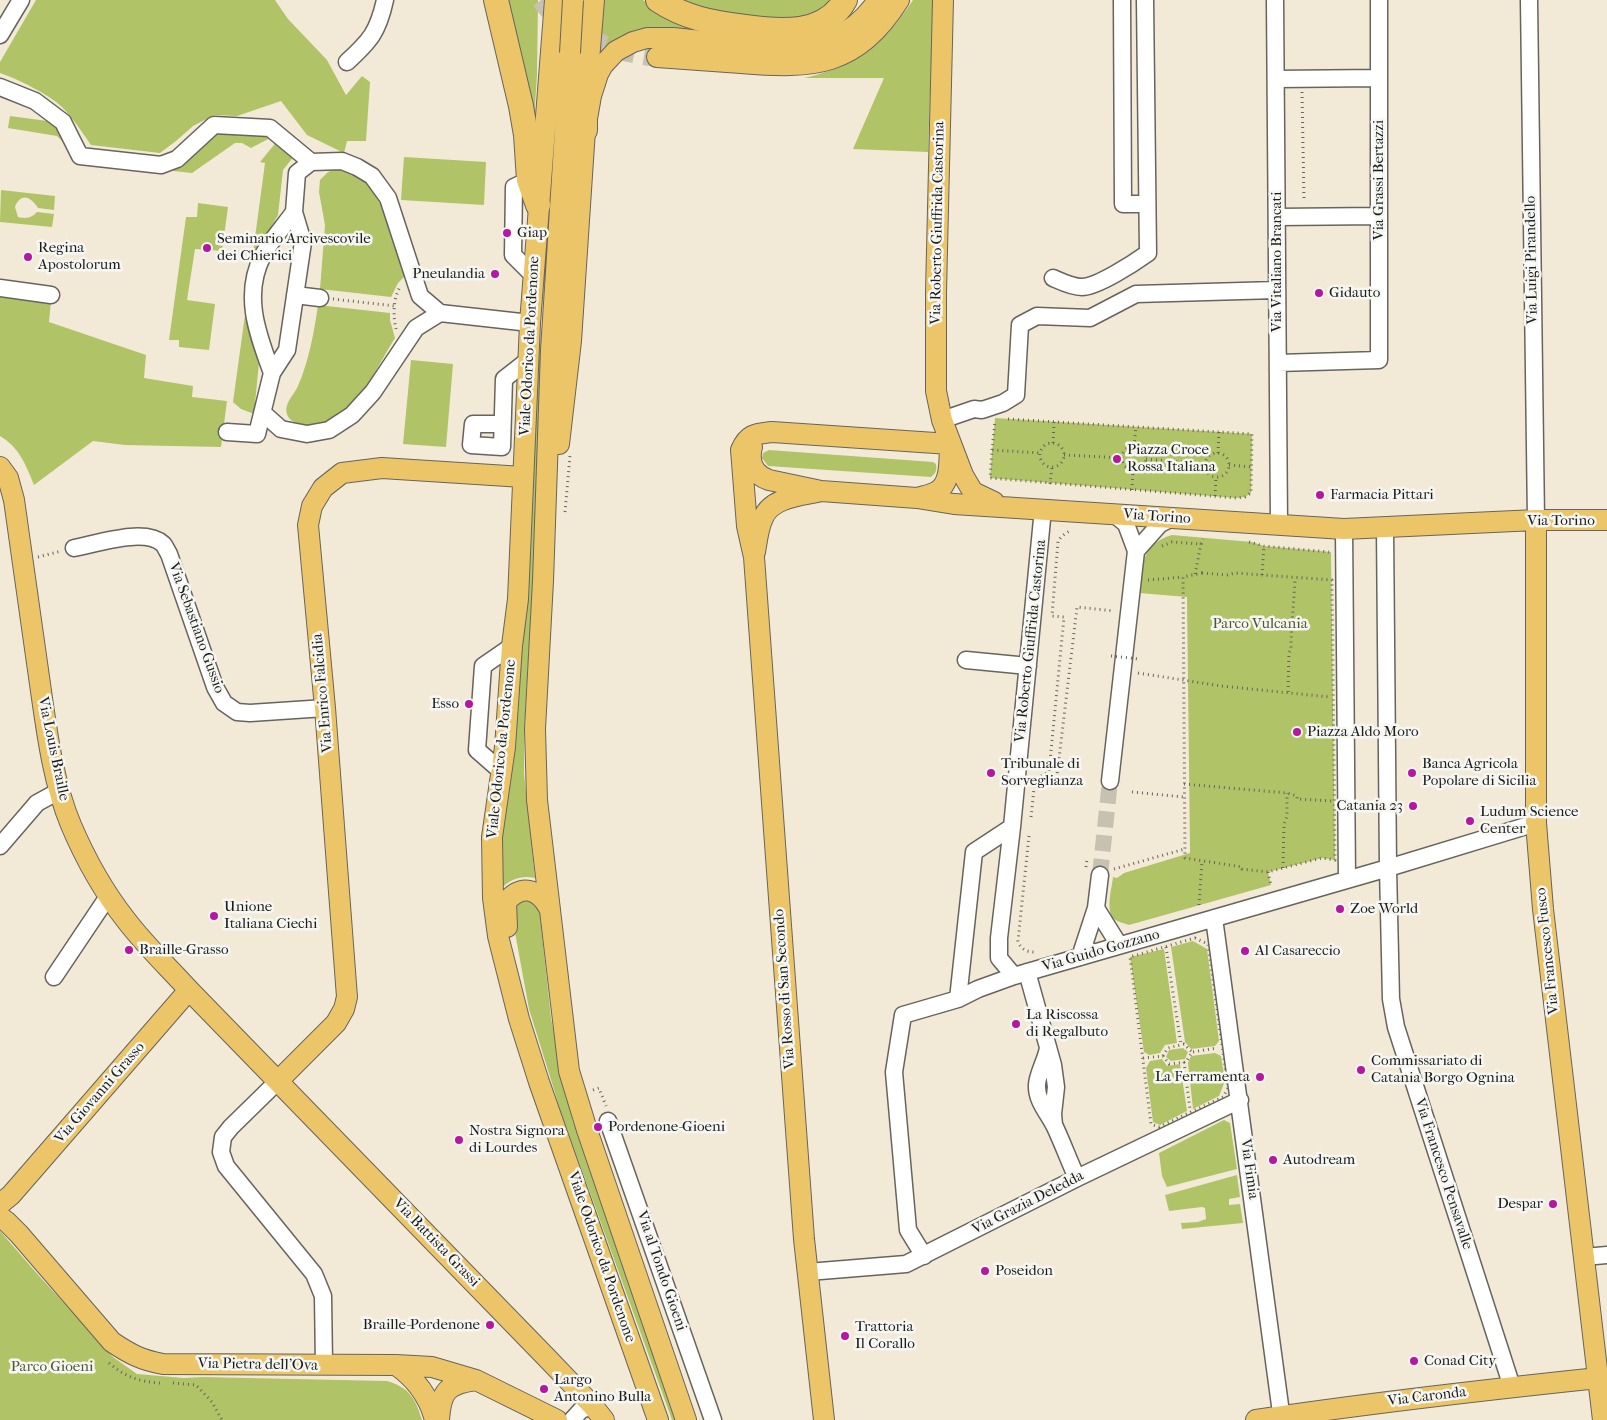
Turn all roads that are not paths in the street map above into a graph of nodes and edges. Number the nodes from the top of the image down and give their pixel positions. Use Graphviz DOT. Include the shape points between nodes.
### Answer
graph roads {
  1 [pos="21,0"];
  2 [pos="385,0"];
  3 [pos="496,0"];
  4 [pos="549,0"];
  5 [pos="555,0"];
  6 [pos="573,0"];
  7 [pos="592,0"];
  8 [pos="658,0"];
  9 [pos="845,0"];
  10 [pos="878,0"];
  11 [pos="899,0"];
  12 [pos="943,0"];
  13 [pos="1122,0"];
  14 [pos="1137,0"];
  15 [pos="1146,0"];
  16 [pos="1275,0"];
  17 [pos="1379,0"];
  18 [pos="1529,0"];
  19 [pos="0,35"];
  20 [pos="550,54"];
  21 [pos="657,57"];
  22 [pos="346,62"];
  23 [pos="1379,78"];
  24 [pos="1276,79"];
  25 [pos="0,87"];
  26 [pos="585,130"];
  27 [pos="310,162"];
  28 [pos="529,180"];
  29 [pos="1139,204"];
  30 [pos="538,205"];
  31 [pos="294,212"];
  32 [pos="1379,216"];
  33 [pos="1277,217"];
  34 [pos="1139,259"];
  35 [pos="534,276"];
  36 [pos="1053,278"];
  37 [pos="0,288"];
  38 [pos="1277,290"];
  39 [pos="51,295"];
  40 [pos="295,295"];
  41 [pos="320,298"];
  42 [pos="440,313"];
  43 [pos="530,323"];
  44 [pos="527,361"];
  45 [pos="1278,363"];
  46 [pos="272,374"];
  47 [pos="264,413"];
  48 [pos="942,420"];
  49 [pos="502,424"];
  50 [pos="227,432"];
  51 [pos="755,436"];
  52 [pos="950,444"];
  53 [pos="0,467"];
  54 [pos="523,477"];
  55 [pos="821,491"];
  56 [pos="917,498"];
  57 [pos="1042,500"];
  58 [pos="1001,506"];
  59 [pos="1114,514"];
  60 [pos="1172,518"];
  61 [pos="1536,520"];
  62 [pos="1607,520"];
  63 [pos="1279,524"];
  64 [pos="1385,528"];
  65 [pos="1344,529"];
  66 [pos="74,548"];
  67 [pos="1136,551"];
  68 [pos="754,557"];
  69 [pos="543,581"];
  70 [pos="512,646"];
  71 [pos="966,660"];
  72 [pos="1028,666"];
  73 [pos="325,708"];
  74 [pos="501,771"];
  75 [pos="1110,781"];
  76 [pos="59,791"];
  77 [pos="1536,823"];
  78 [pos="1012,827"];
  79 [pos="0,846"];
  80 [pos="1388,868"];
  81 [pos="1106,876"];
  82 [pos="1347,879"];
  83 [pos="109,895"];
  84 [pos="549,908"];
  85 [pos="1096,908"];
  86 [pos="1214,918"];
  87 [pos="1119,945"];
  88 [pos="1080,957"];
  89 [pos="1020,974"];
  90 [pos="54,977"];
  91 [pos="189,990"];
  92 [pos="958,999"];
  93 [pos="519,1019"];
  94 [pos="278,1080"];
  95 [pos="1240,1100"];
  96 [pos="608,1121"];
  97 [pos="1076,1178"];
  98 [pos="5,1209"];
  99 [pos="1607,1255"];
  100 [pos="924,1256"];
  101 [pos="1584,1257"];
  102 [pos="808,1272"];
  103 [pos="324,1365"];
  104 [pos="396,1365"];
  105 [pos="476,1380"];
  106 [pos="1603,1380"];
  107 [pos="1512,1387"];
  108 [pos="599,1413"];
  109 [pos="1282,1418"];
  110 [pos="435,1420"];
  111 [pos="439,1420"];
  112 [pos="556,1420"];
  113 [pos="572,1420"];
  114 [pos="612,1420"];
  115 [pos="658,1420"];
  116 [pos="686,1420"];
  117 [pos="713,1420"];
  118 [pos="824,1420"];
  119 [pos="1256,1420"];
  120 [pos="1603,1420"];
  1 -- 19 [label="street"];
  2 -- 22 [label="street" via="376,31 366,45"];
  3 -- 28 [label="highway" via="521,106"];
  4 -- 20 [label="main road"];
  5 -- 20 [label="main road"];
  6 -- 69 [label="main road, Viale Odorico da Pordenone, bridge" via="551,350"];
  7 -- 26 [label="highway"];
  8 -- 9 [label="highway" via="678,12 705,21 782,31 821,23 837,12"];
  10 -- 26 [label="main road" via="853,28 812,46 777,49 661,37 633,42 610,56 598,74 590,96"];
  11 -- 21 [label="main road" via="884,22 864,41 850,51 816,64 780,66"];
  12 -- 48 [label="main road, Via Roberto Giuffrida Castorina" via="936,381"];
  13 -- 29 [label="street" via="1123,204"];
  14 -- 29 [label="street"];
  15 -- 34 [label="street" via="1148,254"];
  16 -- 24 [label="street, Via Vitaliano Brancati"];
  17 -- 23 [label="street, Via Grassi Bertazzi"];
  18 -- 61 [label="street, Via Luigi Pirandello"];
  20 -- 30 [label="main road, Viale Odorico da Pordenone"];
  23 -- 24 [label="street"];
  23 -- 32 [label="street, Via Grassi Bertazzi"];
  24 -- 33 [label="street, Via Vitaliano Brancati"];
  25 -- 27 [label="street" via="34,101 64,122 80,156 160,164 177,160 214,125 270,128"];
  26 -- 69 [label="main road" via="571,342"];
  27 -- 31 [label="street" via="297,173"];
  27 -- 42 [label="street" via="342,161 372,176 388,198 420,296"];
  28 -- 30 [label="highway"];
  28 -- 35 [label="street" via="514,187 513,255"];
  29 -- 34 [label="street"];
  30 -- 35 [label="main road, Viale Odorico da Pordenone"];
  31 -- 40 [label="street" via="303,242"];
  31 -- 46 [label="street" via="263,256 253,283 252,305 257,333"];
  32 -- 33 [label="street"];
  32 -- 45 [label="street, Via Grassi Bertazzi" via="1379,360"];
  33 -- 38 [label="street, Via Vitaliano Brancati"];
  34 -- 36 [label="street" via="1096,284 1084,287"];
  35 -- 43 [label="main road, Viale Odorico da Pordenone"];
  37 -- 39 [label="street"];
  38 -- 45 [label="street, Via Vitaliano Brancati"];
  38 -- 48 [label="street" via="1136,294 1090,318 1037,316 1020,325 1016,395 989,408 974,409"];
  40 -- 41 [label="street"];
  40 -- 46 [label="street" via="287,350"];
  42 -- 43 [label="street"];
  42 -- 47 [label="street" via="416,328 373,392 352,415 329,430 307,434 281,429"];
  43 -- 44 [label="main road, Viale Odorico da Pordenone"];
  44 -- 49 [label="street" via="504,379"];
  44 -- 54 [label="main road, Viale Odorico da Pordenone"];
  45 -- 63 [label="street, Via Vitaliano Brancati"];
  46 -- 47 [label="street"];
  47 -- 50 [label="street" via="257,434"];
  48 -- 52 [label="main road, Via Roberto Giuffrida Castorina"];
  51 -- 52 [label="main road" via="783,432"];
  51 -- 55 [label="main road, Via Torino" via="751,461 761,477"];
  51 -- 68 [label="main road" via="741,450 747,526"];
  52 -- 56 [label="main road" via="946,482 938,492"];
  52 -- 58 [label="main road, Via Roberto Giuffrida Castorina" via="973,492"];
  53 -- 76 [label="main road, Via Louis Braille" via="8,478 14,500 43,706"];
  54 -- 70 [label="main road, Viale Odorico da Pordenone" via="518,599"];
  54 -- 73 [label="main road, Via Enrico Falcidia" via="382,468 342,473 323,488 312,506 308,525"];
  55 -- 56 [label="main road, Via Torino"];
  55 -- 68 [label="main road" via="778,502 769,508 763,517"];
  56 -- 58 [label="main road, Via Torino"];
  57 -- 58 [label="main road, Via Torino"];
  57 -- 59 [label="main road, Via Torino"];
  57 -- 72 [label="street, Via Roberto Giuffrida Castorina"];
  59 -- 60 [label="main road, Via Torino"];
  59 -- 67 [label="street" via="1126,524"];
  60 -- 63 [label="main road, Via Torino"];
  60 -- 67 [label="street" via="1160,524"];
  61 -- 62 [label="main road, Via Torino"];
  61 -- 64 [label="main road, Via Torino"];
  61 -- 77 [label="main road, Via Francesco Fusco"];
  63 -- 65 [label="main road, Via Torino"];
  64 -- 65 [label="main road, Via Torino"];
  64 -- 80 [label="street, Via Francesco Pensavalle"];
  65 -- 82 [label="street"];
  66 -- 73 [label="street, Via Sebastiano Gussio" via="139,535 154,538 169,554 224,703 237,712 250,714"];
  67 -- 75 [label="street"];
  68 -- 102 [label="main road, Via Rosso di San Secondo"];
  69 -- 84 [label="main road, Viale Odorico da Pordenone" via="535,773"];
  70 -- 74 [label="main road, Viale Odorico da Pordenone"];
  70 -- 74 [label="street" via="483,666 477,750"];
  71 -- 72 [label="street"];
  72 -- 78 [label="street, Via Roberto Giuffrida Castorina"];
  73 -- 94 [label="main road, Via Enrico Falcidia" via="347,996 336,1023"];
  74 -- 93 [label="main road, Viale Odorico da Pordenone" via="492,838 492,898"];
  76 -- 79 [label="street" via="37,803"];
  76 -- 83 [label="main road, Via Louis Braille" via="88,860"];
  77 -- 80 [label="street, Via Guido Gozzano"];
  77 -- 101 [label="main road, Via Francesco Fusco"];
  78 -- 89 [label="street, Via Roberto Giuffrida Castorina" via="999,958"];
  78 -- 92 [label="street" via="974,852"];
  80 -- 82 [label="street, Via Guido Gozzano"];
  80 -- 107 [label="street, Via Francesco Pensavalle" via="1392,999 1396,1027"];
  81 -- 85 [label="street"];
  82 -- 86 [label="street, Via Guido Gozzano"];
  83 -- 90 [label="street"];
  83 -- 91 [label="main road, Via Louis Braille" via="140,938"];
  84 -- 93 [label="main road" via="545,900 528,890 520,891 506,902"];
  84 -- 116 [label="main road, Viale Odorico da Pordenone" via="569,1071"];
  85 -- 87 [label="street"];
  85 -- 88 [label="street"];
  86 -- 87 [label="street, Via Guido Gozzano"];
  86 -- 95 [label="street, Via Fimia"];
  87 -- 88 [label="street, Via Guido Gozzano"];
  88 -- 89 [label="street, Via Guido Gozzano"];
  89 -- 92 [label="street, Via Guido Gozzano"];
  89 -- 97 [label="street" via="1053,1065 1056,1087 1054,1125"];
  91 -- 94 [label="main road, Via Louis Braille"];
  91 -- 98 [label="main road, Via Giovanni Grasso"];
  92 -- 100 [label="street, Via Guido Gozzano" via="903,1015 894,1072 908,1230"];
  93 -- 115 [label="main road, Viale Odorico da Pordenone"];
  94 -- 103 [label="street" via="223,1137 221,1152 226,1166 314,1274 322,1296"];
  94 -- 108 [label="main road, Via Battista Grassi"];
  95 -- 97 [label="street, Via Grazia Deledda"];
  95 -- 109 [label="street, Via Fimia"];
  96 -- 117 [label="street, Via al Tondo Gioeni"];
  97 -- 100 [label="street, Via Grazia Deledda"];
  98 -- 103 [label="main road, Via Pietra dell'Ova" via="112,1342 131,1355 163,1364"];
  99 -- 101 [label="street"];
  100 -- 102 [label="street, Via Grazia Deledda" via="906,1264"];
  101 -- 106 [label="main road, Via Francesco Fusco"];
  102 -- 118 [label="main road, Via Rosso di San Secondo"];
  103 -- 104 [label="main road, Via Pietra dell'Ova"];
  104 -- 105 [label="main road, Via Pietra dell'Ova" via="432,1367"];
  104 -- 110 [label="main road" via="422,1388"];
  105 -- 111 [label="main road" via="449,1388 442,1397"];
  105 -- 112 [label="main road, Via Pietra dell'Ova"];
  106 -- 107 [label="main road, Via Caronda"];
  106 -- 120 [label="main road, Via Francesco Fusco"];
  107 -- 109 [label="main road, Via Caronda" via="1354,1405"];
  108 -- 113 [label="street" via="581,1410"];
  108 -- 114 [label="main road, Via Battista Grassi"];
  109 -- 119 [label="main road, Via Caronda"];
}
